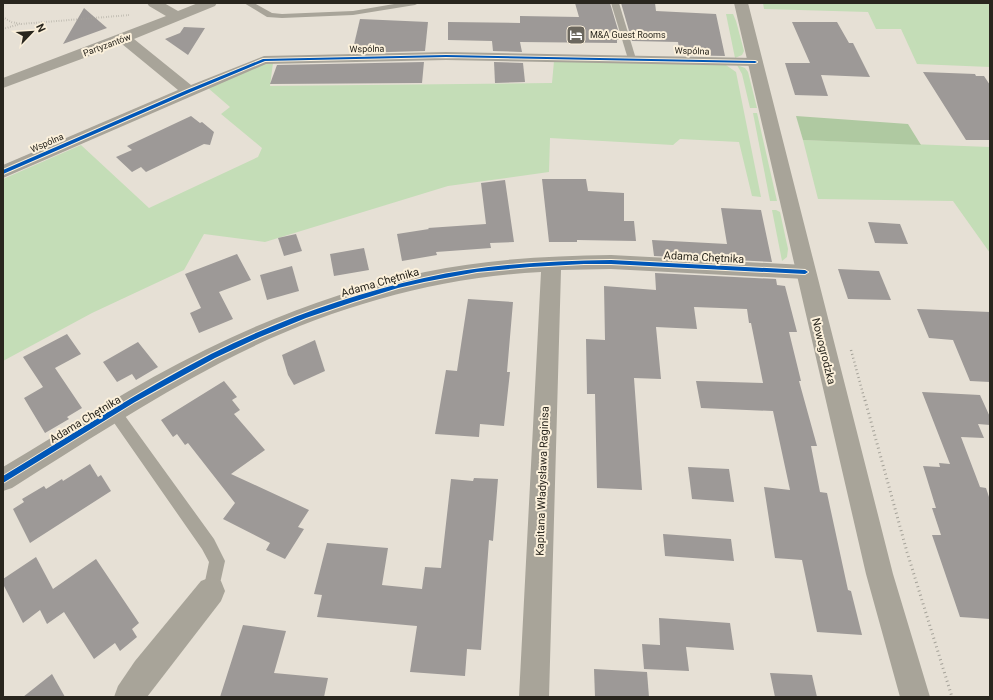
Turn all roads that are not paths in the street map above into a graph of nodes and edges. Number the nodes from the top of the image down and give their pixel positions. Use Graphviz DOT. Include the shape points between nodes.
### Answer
graph roads {
  1 [pos="154,3"];
  2 [pos="210,3"];
  3 [pos="248,3"];
  4 [pos="415,3"];
  5 [pos="615,3"];
  6 [pos="741,3"];
  7 [pos="178,17"];
  8 [pos="124,38"];
  9 [pos="632,59"];
  10 [pos="755,62"];
  11 [pos="3,83"];
  12 [pos="189,91"];
  13 [pos="3,172"];
  14 [pos="551,264"];
  15 [pos="805,272"];
  16 [pos="114,413"];
  17 [pos="3,480"];
  18 [pos="211,591"];
  19 [pos="129,697"];
  20 [pos="534,697"];
  21 [pos="915,697"];
  1 -- 7 [label="street"];
  2 -- 7 [label="street, Partyzantów"];
  3 -- 4 [label="lane" via="270,14 282,16 353,13"];
  5 -- 9 [label="lane"];
  6 -- 10 [label="street, Nowogrodzka"];
  7 -- 8 [label="street, Partyzantów"];
  8 -- 11 [label="street, Partyzantów"];
  8 -- 12 [label="street"];
  9 -- 10 [label="street, Wspólna"];
  9 -- 12 [label="street, Wspólna" via="446,56 264,60"];
  10 -- 15 [label="street, Nowogrodzka"];
  12 -- 13 [label="street, Wspólna"];
  14 -- 15 [label="street, Adama Chętnika" via="610,262"];
  14 -- 16 [label="street, Adama Chętnika" via="462,273 398,286 352,300 247,340"];
  14 -- 20 [label="street, Kapitana Władysława Raginisa"];
  15 -- 21 [label="street, Nowogrodzka" via="901,656"];
  16 -- 17 [label="street, Adama Chętnika"];
  16 -- 18 [label="lane" via="208,544 217,561"];
  18 -- 19 [label="street"];
}
